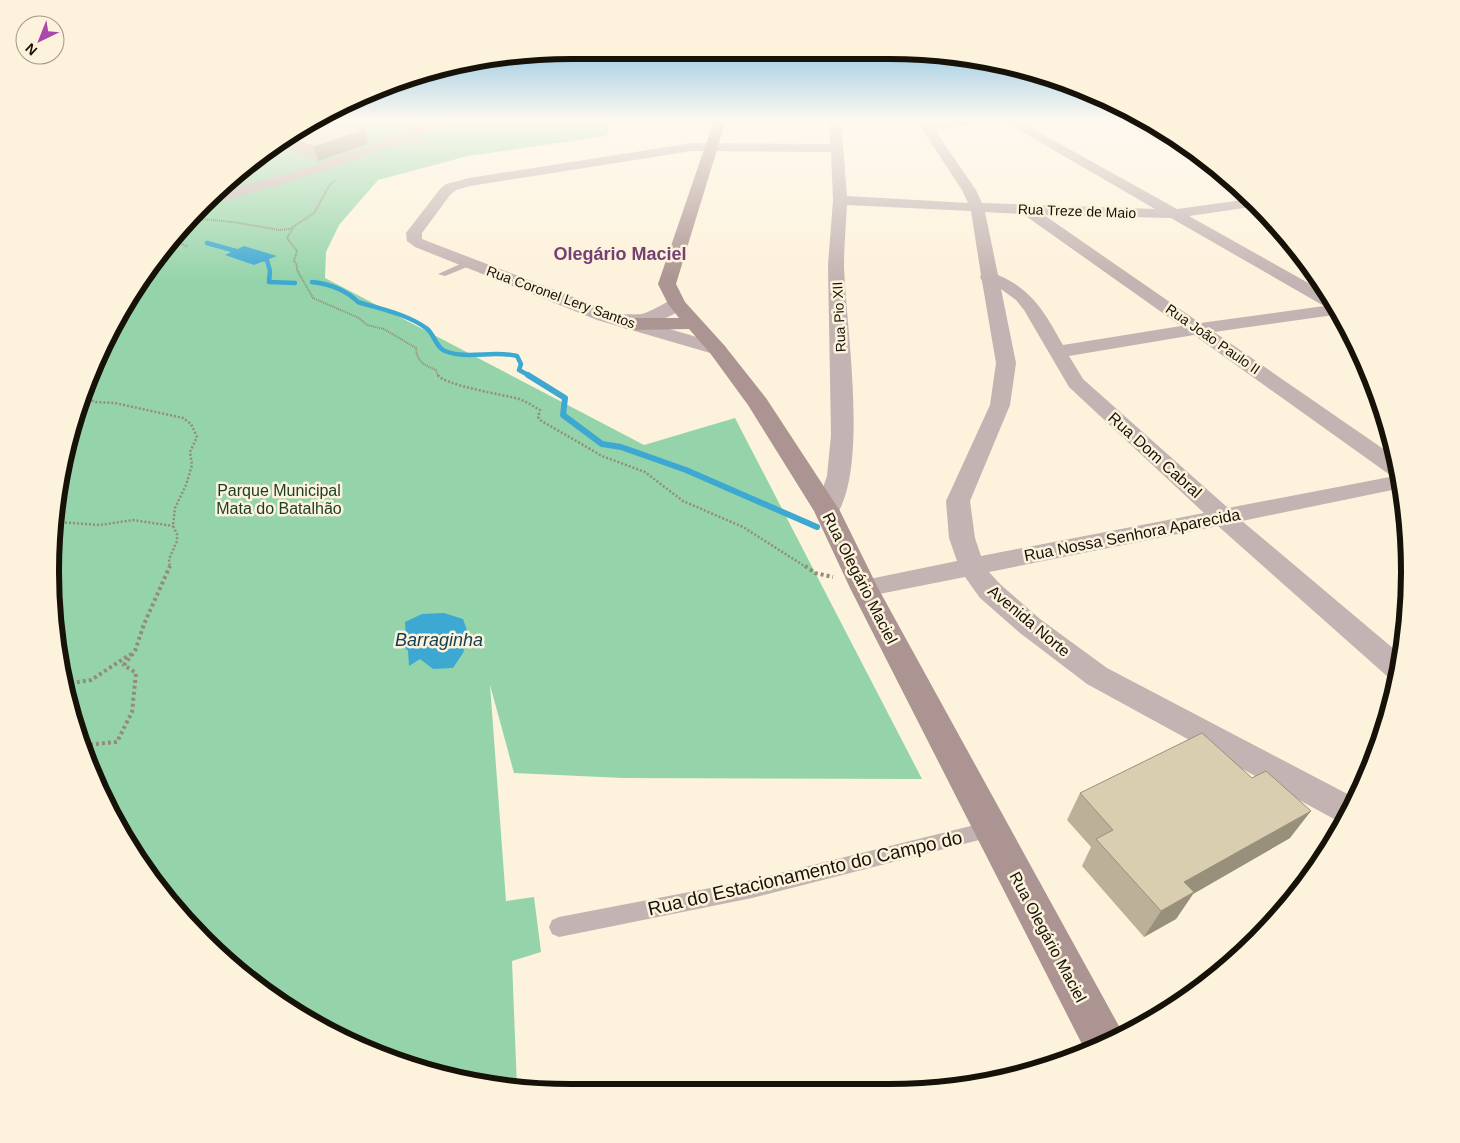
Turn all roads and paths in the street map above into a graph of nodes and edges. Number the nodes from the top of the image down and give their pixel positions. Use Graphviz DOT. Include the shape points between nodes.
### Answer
graph roads {
  1 [pos="303,173"];
  2 [pos="525,173"];
  3 [pos="703,173"];
  4 [pos="838,173"];
  5 [pos="958,173"];
  6 [pos="1103,173"];
  7 [pos="340,175"];
  8 [pos="223,196"];
  9 [pos="840,200"];
  10 [pos="1246,204"];
  11 [pos="977,207"];
  12 [pos="1027,210"];
  13 [pos="1175,214"];
  14 [pos="200,219"];
  15 [pos="204,219"];
  16 [pos="194,224"];
  17 [pos="293,228"];
  18 [pos="414,232"];
  19 [pos="179,242"];
  20 [pos="188,247"];
  21 [pos="466,266"];
  22 [pos="442,274"];
  23 [pos="988,277"];
  24 [pos="1322,297"];
  25 [pos="1331,311"];
  26 [pos="686,313"];
  27 [pos="625,321"];
  28 [pos="1198,329"];
  29 [pos="717,349"];
  30 [pos="1058,352"];
  31 [pos="89,399"];
  32 [pos="1389,464"];
  33 [pos="1393,483"];
  34 [pos="827,511"];
  35 [pos="1223,517"];
  36 [pos="61,522"];
  37 [pos="173,526"];
  38 [pos="972,568"];
  39 [pos="864,588"];
  40 [pos="135,651"];
  41 [pos="1392,664"];
  42 [pos="71,683"];
  43 [pos="89,745"];
  44 [pos="1343,808"];
  45 [pos="991,829"];
  46 [pos="559,927"];
  47 [pos="1101,1037"];
  1 -- 8 [label="street"];
  2 -- 18 [label="street" via="458,184 445,192"];
  3 -- 26 [label="street, Rua Olegário Maciel" via="667,284"];
  4 -- 9 [label="street, Rua Pio XII"];
  5 -- 11 [label="street, Avenida Norte"];
  6 -- 13 [label="street"];
  7 -- 17 [label="path" via="329,186 314,213"];
  9 -- 11 [label="street, Rua Treze de Maio"];
  9 -- 34 [label="street, Rua Pio XII" via="836,265 842,435 838,476"];
  10 -- 13 [label="street, Rua Treze de Maio"];
  11 -- 12 [label="street, Rua Treze de Maio"];
  11 -- 23 [label="street, Avenida Norte"];
  12 -- 13 [label="street, Rua Treze de Maio"];
  12 -- 28 [label="street, Rua João Paulo II"];
  13 -- 24 [label="street"];
  14 -- 15 [label="path"];
  15 -- 16 [label="path"];
  15 -- 17 [label="path" via="279,230"];
  17 -- 39 [label="path" via="287,238 297,251 294,261 298,265 297,270 313,298 359,318 367,325 384,329 416,348 417,358 436,370 445,382 456,382 530,403 540,410 540,420 602,456 645,472 693,507 742,527 815,573"];
  18 -- 21 [label="street, Rua Coronel Lery Santos" via="415,241"];
  18 -- 27 [label="street, Rua Coronel Lery Santos"];
  19 -- 20 [label="path"];
  21 -- 22 [label="lane"];
  21 -- 27 [label="street, Rua Coronel Lery Santos"];
  23 -- 30 [label="street, Rua Dom Cabral" via="1014,290 1025,300"];
  23 -- 38 [label="street, Avenida Norte" via="1006,363 1000,405 958,501 962,538"];
  25 -- 28 [label="street"];
  26 -- 27 [label="street"];
  26 -- 27 [label="street"];
  26 -- 29 [label="street, Rua Olegário Maciel"];
  27 -- 29 [label="street, Rua Coronel Lery Santos"];
  28 -- 30 [label="street"];
  28 -- 32 [label="street, Rua João Paulo II"];
  29 -- 34 [label="street, Rua Olegário Maciel" via="758,403"];
  30 -- 35 [label="street, Rua Dom Cabral" via="1076,383"];
  31 -- 37 [label="path" via="156,411 183,418 191,424 197,437 191,448 192,465 175,508"];
  33 -- 35 [label="street, Rua Nossa Senhora Aparecida"];
  34 -- 39 [label="street, Rua Olegário Maciel"];
  35 -- 38 [label="street, Rua Nossa Senhora Aparecida"];
  35 -- 41 [label="street, Rua Dom Cabral"];
  36 -- 37 [label="path" via="100,525 133,520"];
  37 -- 40 [label="path" via="177,540 169,559 170,567"];
  38 -- 39 [label="street, Rua Nossa Senhora Aparecida"];
  38 -- 44 [label="street, Avenida Norte" via="990,591 1030,626 1097,676"];
  39 -- 45 [label="street, Rua Olegário Maciel"];
  40 -- 42 [label="path" via="91,680"];
  40 -- 43 [label="path" via="124,665 136,673 130,720 117,742"];
  45 -- 46 [label="lane, Rua do Estacionamento do Campo do" via="752,890"];
  45 -- 47 [label="street, Rua Olegário Maciel"];
}
